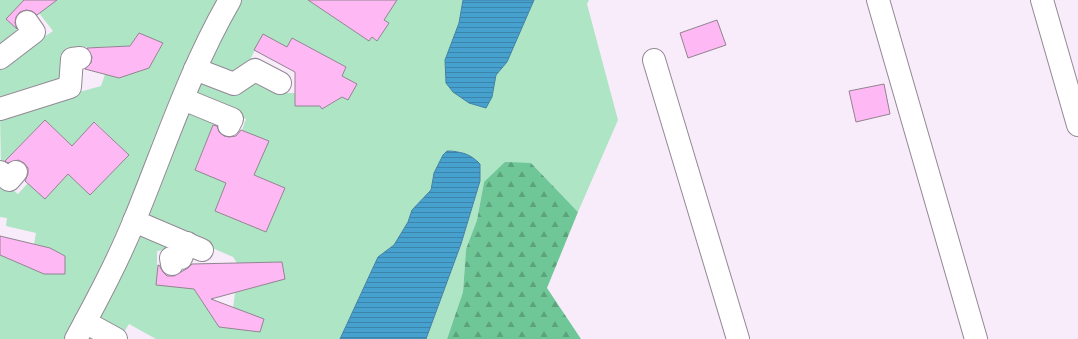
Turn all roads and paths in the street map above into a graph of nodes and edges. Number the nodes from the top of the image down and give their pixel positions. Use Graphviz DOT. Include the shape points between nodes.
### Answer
graph roads {
  1 [pos="230,0"];
  2 [pos="878,0"];
  3 [pos="1042,0"];
  4 [pos="27,22"];
  5 [pos="0,58"];
  6 [pos="80,58"];
  7 [pos="654,60"];
  8 [pos="195,69"];
  9 [pos="280,83"];
  10 [pos="183,99"];
  11 [pos="0,109"];
  12 [pos="229,125"];
  13 [pos="1078,125"];
  14 [pos="134,221"];
  15 [pos="172,264"];
  16 [pos="81,331"];
  17 [pos="116,339"];
  18 [pos="738,339"];
  19 [pos="976,339"];
  1 -- 8 [label="street" via="215,25"];
  2 -- 19 [label="street"];
  3 -- 13 [label="street"];
  4 -- 5 [label="street" via="34,32"];
  6 -- 11 [label="street" via="72,59 70,87"];
  7 -- 18 [label="street"];
  8 -- 9 [label="street" via="234,84 263,64"];
  8 -- 10 [label="street"];
  10 -- 12 [label="street" via="232,119"];
  10 -- 14 [label="street"];
  14 -- 15 [label="street" via="194,246 181,258 171,258"];
  14 -- 16 [label="street" via="113,270"];
  16 -- 17 [label="street"];
}
